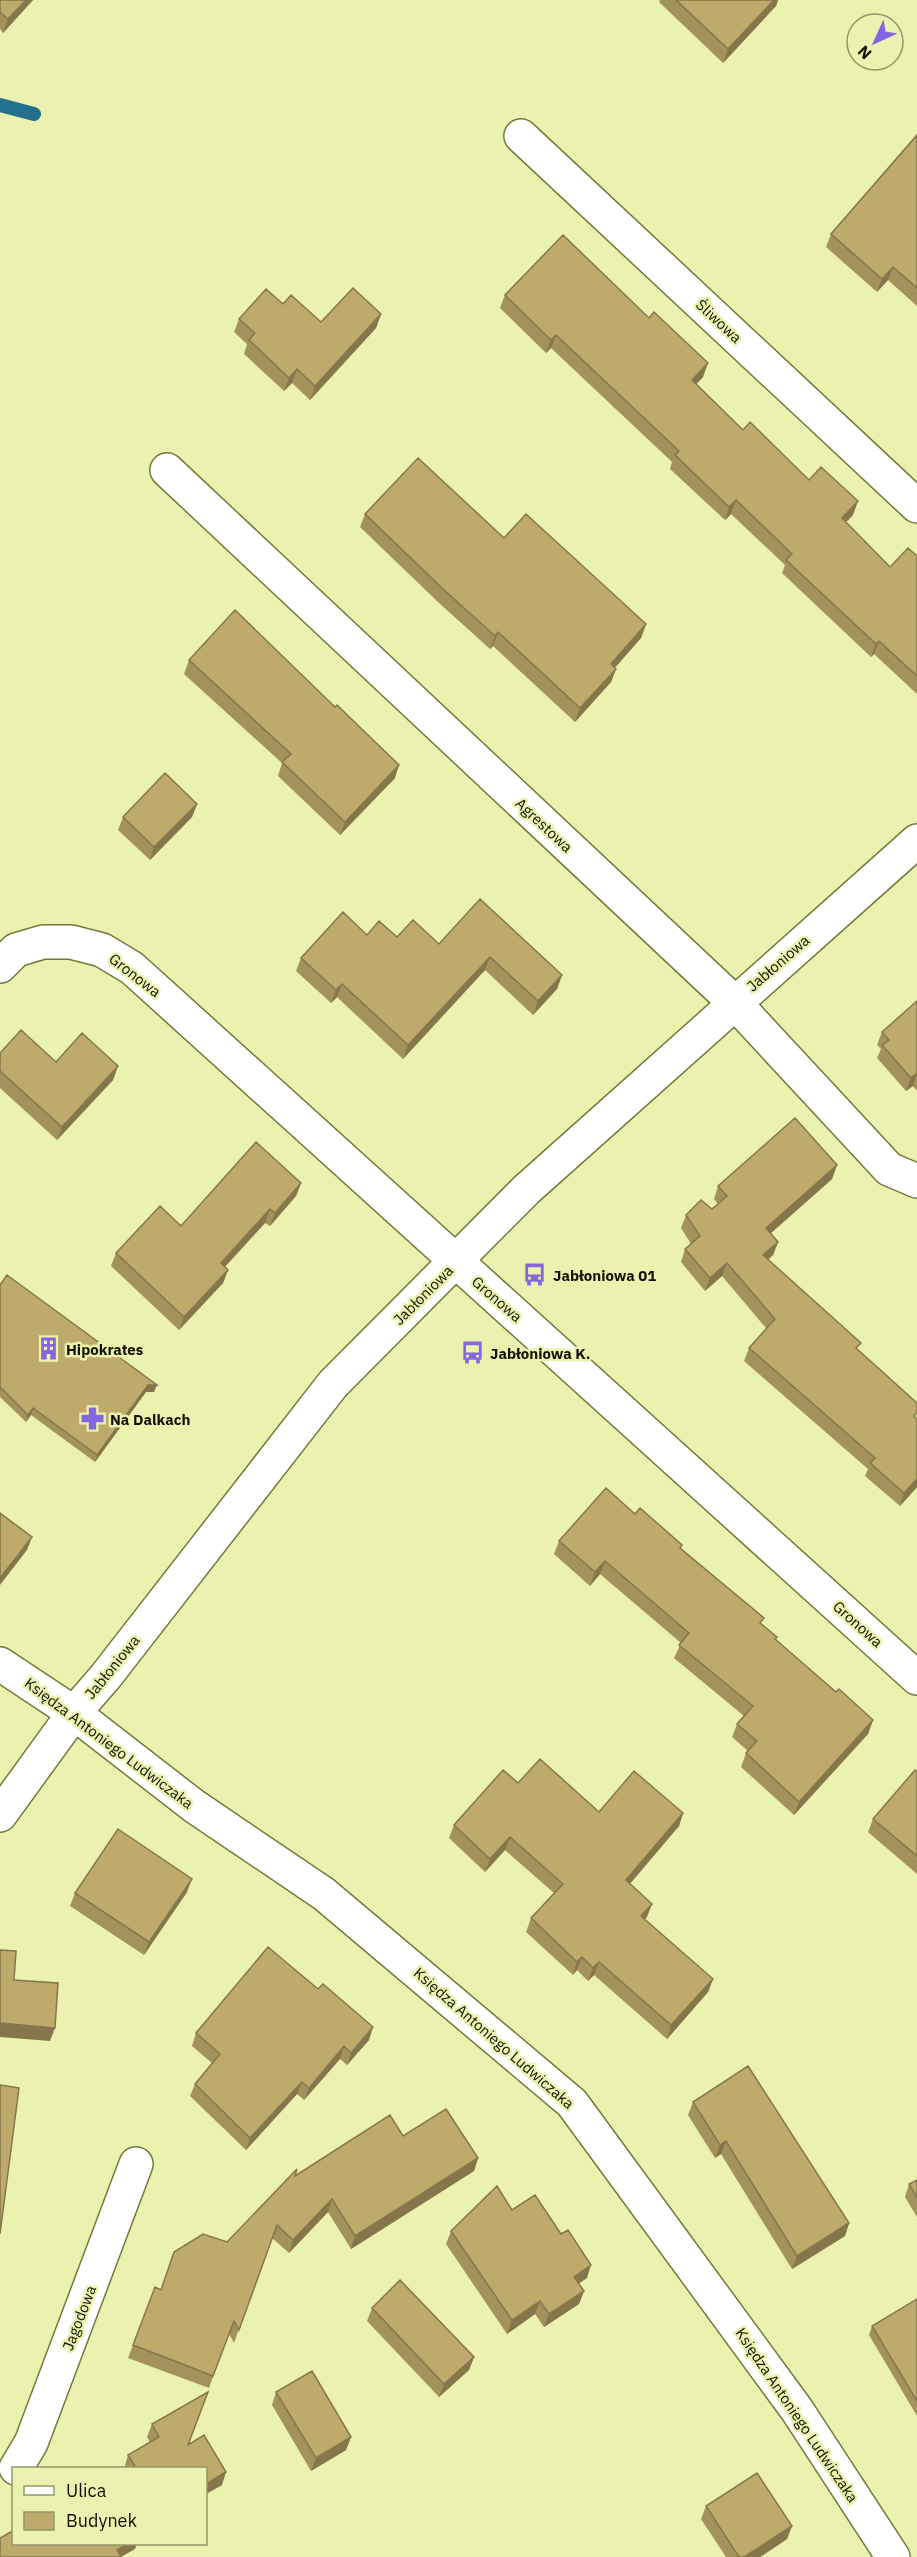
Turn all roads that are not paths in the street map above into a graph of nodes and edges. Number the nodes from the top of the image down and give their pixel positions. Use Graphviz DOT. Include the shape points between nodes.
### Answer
graph roads {
  1 [pos="520,136"];
  2 [pos="167,470"];
  3 [pos="917,506"];
  4 [pos="917,841"];
  5 [pos="0,966"];
  6 [pos="734,1002"];
  7 [pos="917,1181"];
  8 [pos="456,1263"];
  9 [pos="0,1664"];
  10 [pos="917,1678"];
  11 [pos="74,1713"];
  12 [pos="0,1815"];
  13 [pos="136,2164"];
  14 [pos="16,2467"];
  15 [pos="893,2557"];
  1 -- 3 [label="street, Śliwowa"];
  2 -- 6 [label="street, Agrestowa"];
  4 -- 6 [label="street, Jabłoniowa"];
  5 -- 8 [label="street, Gronowa" via="16,950 43,942 71,942 102,950 132,968"];
  6 -- 7 [label="street, Agrestowa" via="889,1169"];
  6 -- 8 [label="street, Jabłoniowa" via="526,1190"];
  8 -- 10 [label="street, Gronowa"];
  8 -- 11 [label="street, Jabłoniowa" via="333,1384"];
  9 -- 11 [label="street, Księdza Antoniego Ludwiczaka"];
  11 -- 12 [label="street, Jabłoniowa"];
  11 -- 15 [label="street, Księdza Antoniego Ludwiczaka" via="194,1806 324,1894 572,2103 790,2401"];
  13 -- 14 [label="street, Jagodowa" via="32,2444"];
}
